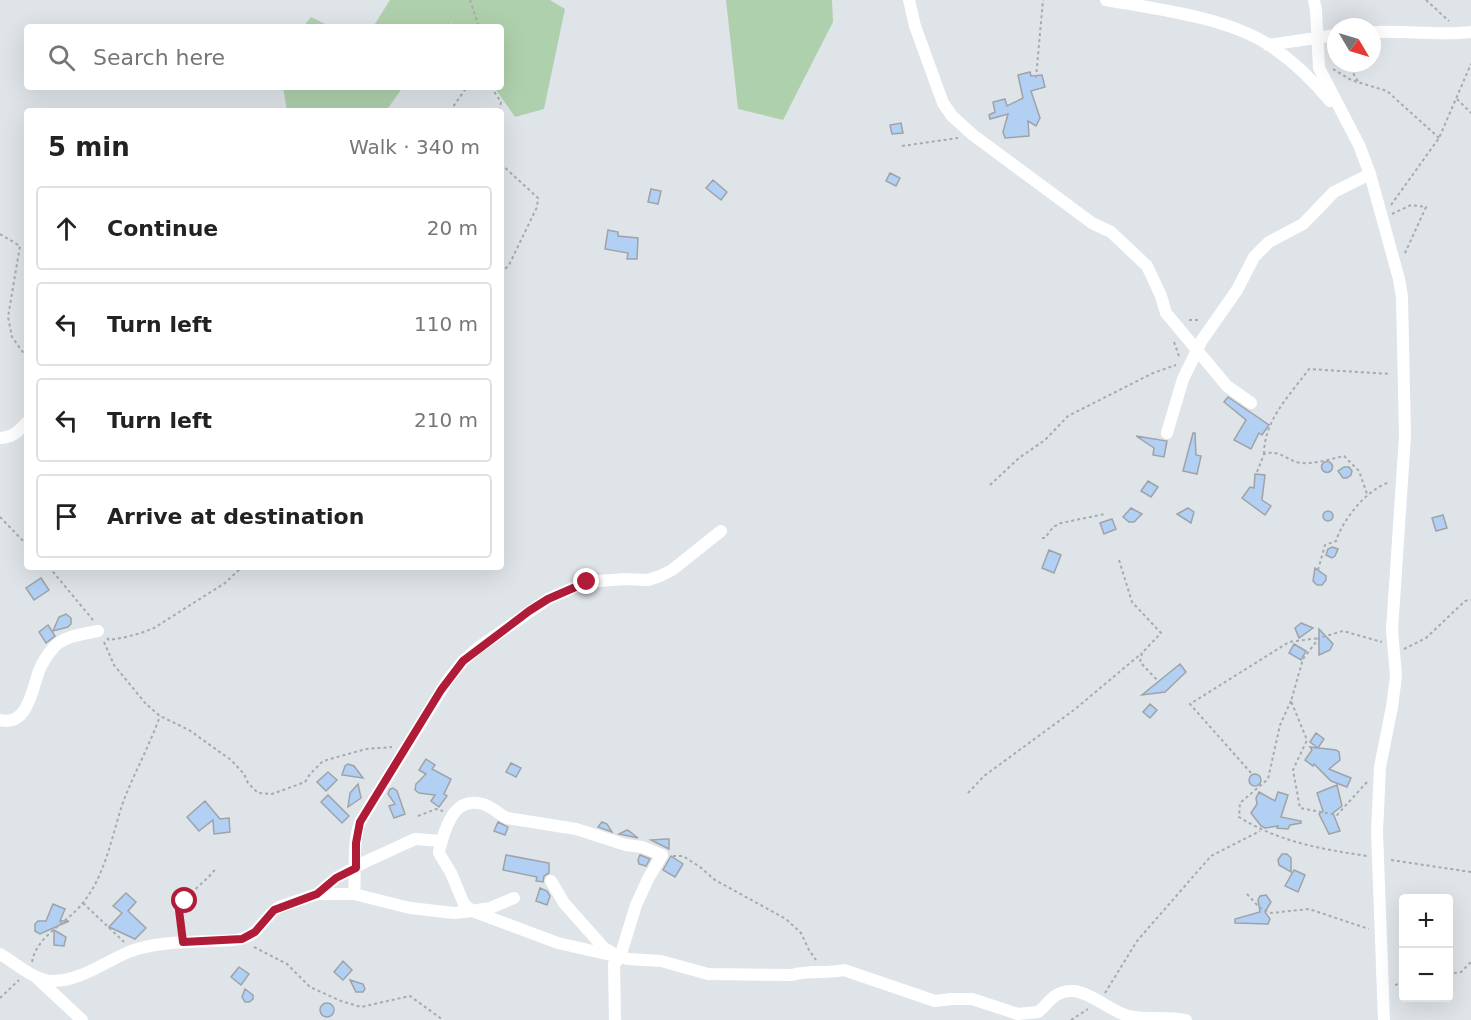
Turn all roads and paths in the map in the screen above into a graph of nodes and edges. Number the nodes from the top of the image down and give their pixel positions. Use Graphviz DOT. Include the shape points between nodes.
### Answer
graph roads {
  1 [pos="470,0"];
  2 [pos="909,0"];
  3 [pos="1043,0"];
  4 [pos="1106,0"];
  5 [pos="1314,0"];
  6 [pos="1426,0"];
  7 [pos="478,24"];
  8 [pos="1381,31"];
  9 [pos="1466,33"];
  10 [pos="1327,36"];
  11 [pos="1318,37"];
  12 [pos="1268,45"];
  13 [pos="1318,63"];
  14 [pos="1471,64"];
  15 [pos="1352,72"];
  16 [pos="1036,78"];
  17 [pos="1359,83"];
  18 [pos="465,90"];
  19 [pos="493,90"];
  20 [pos="1457,99"];
  21 [pos="452,108"];
  22 [pos="500,108"];
  23 [pos="1471,113"];
  24 [pos="1344,117"];
  25 [pos="973,135"];
  26 [pos="1438,138"];
  27 [pos="902,147"];
  28 [pos="504,167"];
  29 [pos="1370,174"];
  30 [pos="1382,219"];
  31 [pos="0,234"];
  32 [pos="1396,268"];
  33 [pos="504,270"];
  34 [pos="1219,316"];
  35 [pos="1174,321"];
  36 [pos="1172,335"];
  37 [pos="1197,349"];
  38 [pos="24,354"];
  39 [pos="1403,375"];
  40 [pos="1251,403"];
  41 [pos="24,425"];
  42 [pos="1167,433"];
  43 [pos="0,438"];
  44 [pos="1264,454"];
  45 [pos="1257,472"];
  46 [pos="1402,481"];
  47 [pos="990,485"];
  48 [pos="1367,494"];
  49 [pos="1105,514"];
  50 [pos="0,516"];
  51 [pos="721,531"];
  52 [pos="1042,538"];
  53 [pos="24,542"];
  54 [pos="1119,560"];
  55 [pos="52,570"];
  56 [pos="239,570"];
  57 [pos="1318,570"];
  58 [pos="1471,600"];
  59 [pos="98,631"];
  60 [pos="1319,638"];
  61 [pos="1394,649"];
  62 [pos="1142,653"];
  63 [pos="1158,681"];
  64 [pos="1291,701"];
  65 [pos="160,716"];
  66 [pos="0,720"];
  67 [pos="407,746"];
  68 [pos="1251,773"];
  69 [pos="1379,774"];
  70 [pos="968,793"];
  71 [pos="451,814"];
  72 [pos="418,816"];
  73 [pos="1261,830"];
  74 [pos="442,841"];
  75 [pos="662,855"];
  76 [pos="1378,858"];
  77 [pos="216,868"];
  78 [pos="356,868"];
  79 [pos="1471,872"];
  80 [pos="551,881"];
  81 [pos="317,894"];
  82 [pos="354,894"];
  83 [pos="1247,894"];
  84 [pos="514,898"];
  85 [pos="83,903"];
  86 [pos="472,911"];
  87 [pos="1381,928"];
  88 [pos="242,939"];
  89 [pos="183,942"];
  90 [pos="132,951"];
  91 [pos="0,954"];
  92 [pos="620,957"];
  93 [pos="820,962"];
  94 [pos="1471,962"];
  95 [pos="29,972"];
  96 [pos="1453,973"];
  97 [pos="0,998"];
  98 [pos="1100,1001"];
  99 [pos="82,1020"];
  100 [pos="443,1020"];
  101 [pos="615,1020"];
  102 [pos="1071,1020"];
  103 [pos="1186,1020"];
  104 [pos="1384,1020"];
  1 -- 7 [label="path"];
  2 -- 25 [label="street" via="943,103"];
  3 -- 16 [label="path"];
  4 -- 12 [label="street" via="1232,27"];
  5 -- 11 [label="street"];
  6 -- 9 [label="path"];
  8 -- 9 [label="street"];
  10 -- 11 [label="street"];
  11 -- 12 [label="street"];
  11 -- 13 [label="street"];
  12 -- 24 [label="street" via="1298,68"];
  13 -- 17 [label="path"];
  13 -- 24 [label="street"];
  14 -- 20 [label="path"];
  15 -- 17 [label="path"];
  17 -- 26 [label="path" via="1387,91"];
  18 -- 21 [label="path"];
  19 -- 22 [label="path" via="501,102"];
  20 -- 23 [label="path"];
  20 -- 26 [label="path"];
  24 -- 29 [label="street"];
  25 -- 27 [label="path"];
  25 -- 35 [label="street" via="1092,223 1120,239 1147,266 1166,313"];
  26 -- 30 [label="path"];
  28 -- 33 [label="path" via="538,198"];
  29 -- 30 [label="street"];
  29 -- 34 [label="street" via="1334,192 1303,224 1269,243 1254,257"];
  30 -- 32 [label="street"];
  30 -- 32 [label="path" via="1411,205 1426,207"];
  31 -- 38 [label="path" via="20,246 8,317 12,337"];
  32 -- 39 [label="street" via="1402,297"];
  34 -- 35 [label="path"];
  34 -- 37 [label="street"];
  35 -- 37 [label="street"];
  36 -- 47 [label="path" via="1182,363 1153,373 1068,416"];
  37 -- 40 [label="street" via="1227,386"];
  37 -- 42 [label="street" via="1180,387"];
  39 -- 44 [label="path" via="1309,369 1274,416"];
  39 -- 46 [label="street"];
  41 -- 43 [label="street" via="11,437"];
  44 -- 45 [label="path"];
  44 -- 48 [label="path" via="1274,452 1297,462 1311,463 1344,456 1359,471"];
  46 -- 48 [label="path" via="1388,482"];
  46 -- 61 [label="street"];
  48 -- 57 [label="path" via="1341,527 1336,541 1325,545"];
  49 -- 52 [label="path" via="1061,523"];
  50 -- 53 [label="path"];
  51 -- 67 [label="street" via="660,576 648,580 587,582 529,611 463,661"];
  54 -- 62 [label="path" via="1132,602 1161,633"];
  55 -- 59 [label="path" via="93,619"];
  56 -- 59 [label="path" via="170,620 144,633 109,640"];
  58 -- 61 [label="path" via="1465,601 1426,638"];
  59 -- 65 [label="path" via="114,665"];
  59 -- 66 [label="street" via="71,637 55,646 40,669 23,711 14,720"];
  60 -- 61 [label="path" via="1343,631"];
  60 -- 64 [label="path" via="1303,659"];
  60 -- 68 [label="path" via="1289,642 1190,705"];
  61 -- 69 [label="street" via="1396,676"];
  62 -- 63 [label="path" via="1140,662"];
  62 -- 70 [label="path" via="1074,710 984,776"];
  64 -- 69 [label="path" via="1307,740 1293,770 1300,808 1337,815"];
  64 -- 73 [label="path" via="1268,779 1240,803 1239,817"];
  65 -- 67 [label="path" via="189,730 231,760 263,795 305,782 323,761 366,749"];
  65 -- 85 [label="path" via="125,797 104,865"];
  67 -- 78 [label="street" via="360,822"];
  69 -- 76 [label="street"];
  71 -- 72 [label="path" via="436,808"];
  71 -- 74 [label="street"];
  71 -- 75 [label="street" via="461,806 480,803 507,818 576,829"];
  73 -- 76 [label="path" via="1309,847"];
  73 -- 98 [label="path" via="1211,856 1137,941"];
  74 -- 78 [label="street" via="415,839"];
  74 -- 86 [label="street" via="438,853 464,904"];
  75 -- 92 [label="street" via="636,905"];
  75 -- 93 [label="path" via="683,856 715,880 786,919 801,933 814,959"];
  76 -- 79 [label="path"];
  76 -- 87 [label="street"];
  77 -- 89 [label="path" via="179,910"];
  78 -- 81 [label="street"];
  78 -- 82 [label="street"];
  80 -- 92 [label="street" via="564,903 599,943"];
  81 -- 82 [label="street"];
  81 -- 88 [label="street" via="274,910 255,932"];
  82 -- 86 [label="street" via="410,908"];
  83 -- 87 [label="path" via="1271,913 1309,909 1366,929"];
  84 -- 86 [label="street"];
  85 -- 90 [label="path"];
  85 -- 95 [label="path" via="37,946"];
  86 -- 92 [label="street" via="558,943"];
  87 -- 104 [label="street"];
  88 -- 89 [label="street"];
  88 -- 100 [label="path" via="287,964 310,987 341,1001 361,1007 410,996"];
  89 -- 90 [label="street"];
  90 -- 95 [label="street" via="73,977 54,981"];
  91 -- 95 [label="street"];
  92 -- 98 [label="street" via="661,961 708,974 792,975 844,970 934,1001 972,999 1018,1014 1038,1012 1054,996 1065,992 1088,994"];
  92 -- 101 [label="street" via="614,964"];
  94 -- 96 [label="path" via="1461,972"];
  95 -- 97 [label="path"];
  95 -- 99 [label="street"];
  98 -- 102 [label="path"];
  98 -- 103 [label="street" via="1129,1016"];
}
